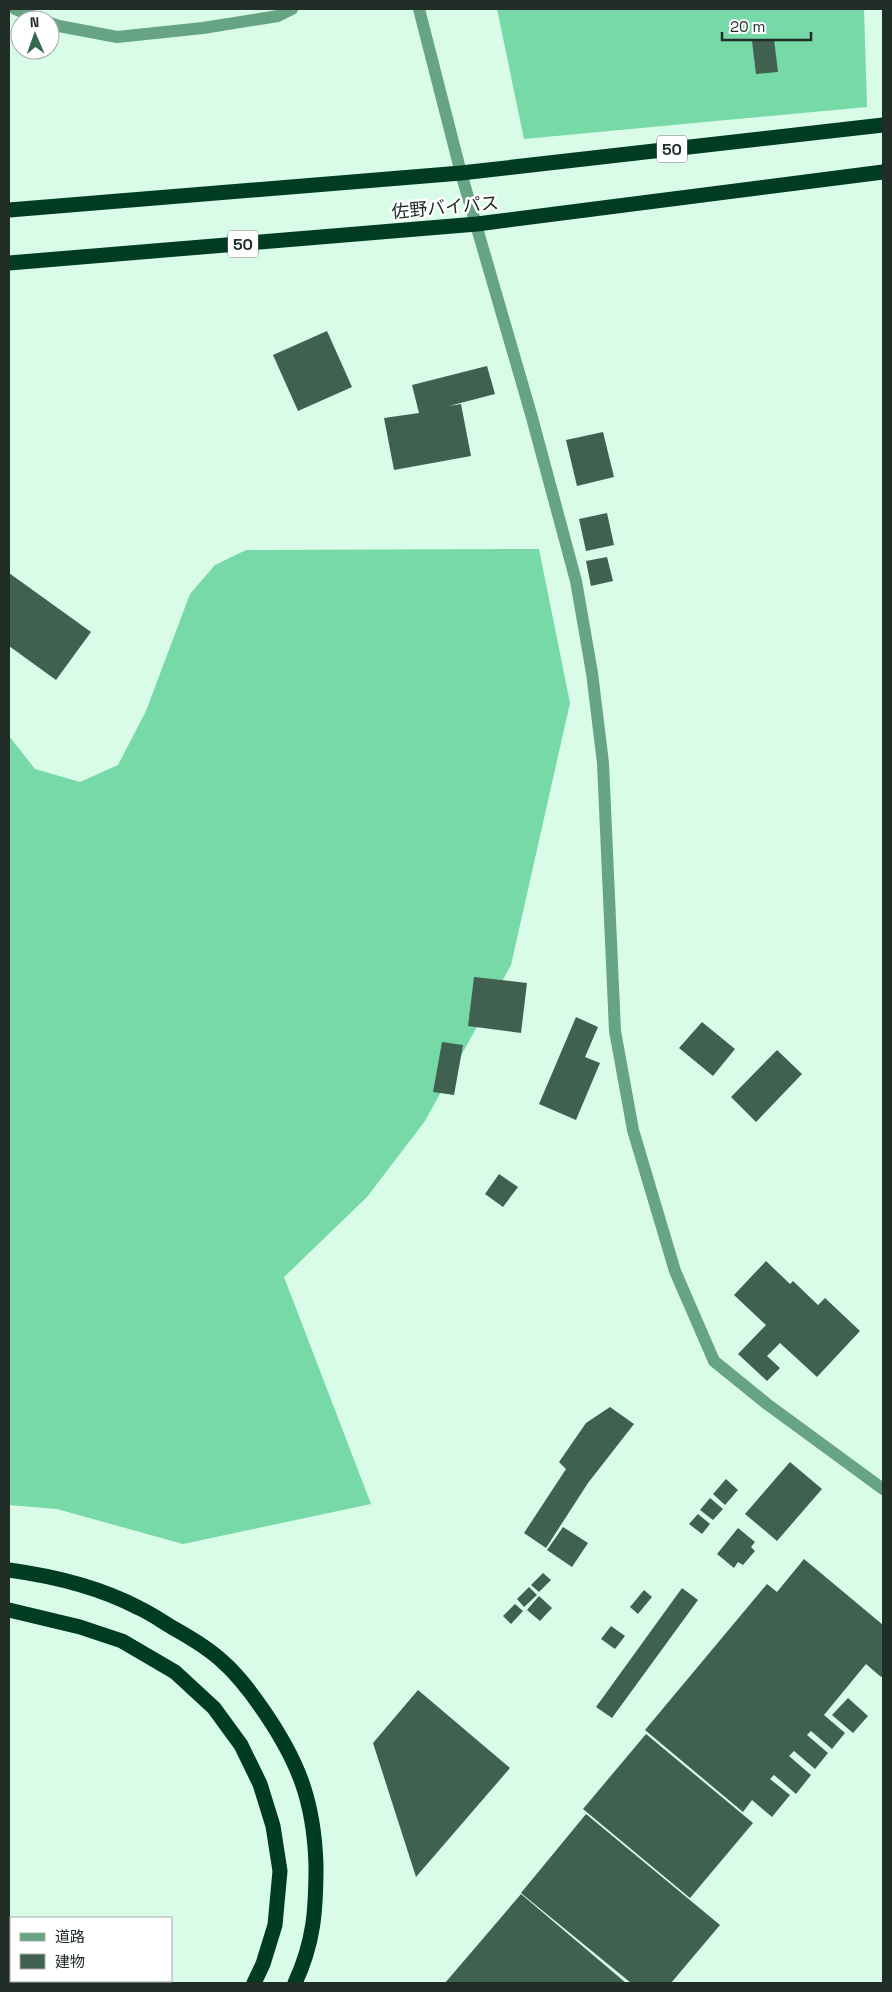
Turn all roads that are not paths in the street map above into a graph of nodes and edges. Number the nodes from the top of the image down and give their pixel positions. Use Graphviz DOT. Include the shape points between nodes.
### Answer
graph roads {
  1 [pos="292,9"];
  2 [pos="419,9"];
  3 [pos="60,26"];
  4 [pos="883,125"];
  5 [pos="883,172"];
  6 [pos="461,173"];
  7 [pos="9,210"];
  8 [pos="477,224"];
  9 [pos="9,263"];
  10 [pos="883,1490"];
  11 [pos="9,1570"];
  12 [pos="9,1610"];
  13 [pos="254,1983"];
  14 [pos="295,1983"];
  1 -- 3 [label="street" via="278,16 203,28 117,37"];
  2 -- 6 [label="street"];
  4 -- 6 [label="highway, 佐野バイパス / 50"];
  5 -- 8 [label="highway, 佐野バイパス / 50"];
  6 -- 7 [label="highway, 佐野バイパス / 50"];
  6 -- 8 [label="street"];
  8 -- 9 [label="highway, 佐野バイパス / 50"];
  8 -- 10 [label="street" via="576,581 603,763 615,1031 633,1130 675,1270 714,1361"];
  11 -- 14 [label="highway" via="82,1585 139,1607 223,1661 270,1720 301,1775 315,1845 316,1896 312,1938"];
  12 -- 13 [label="highway" via="80,1627 122,1642 175,1672 214,1708 241,1745 260,1784 273,1826 280,1871 275,1925"];
}
